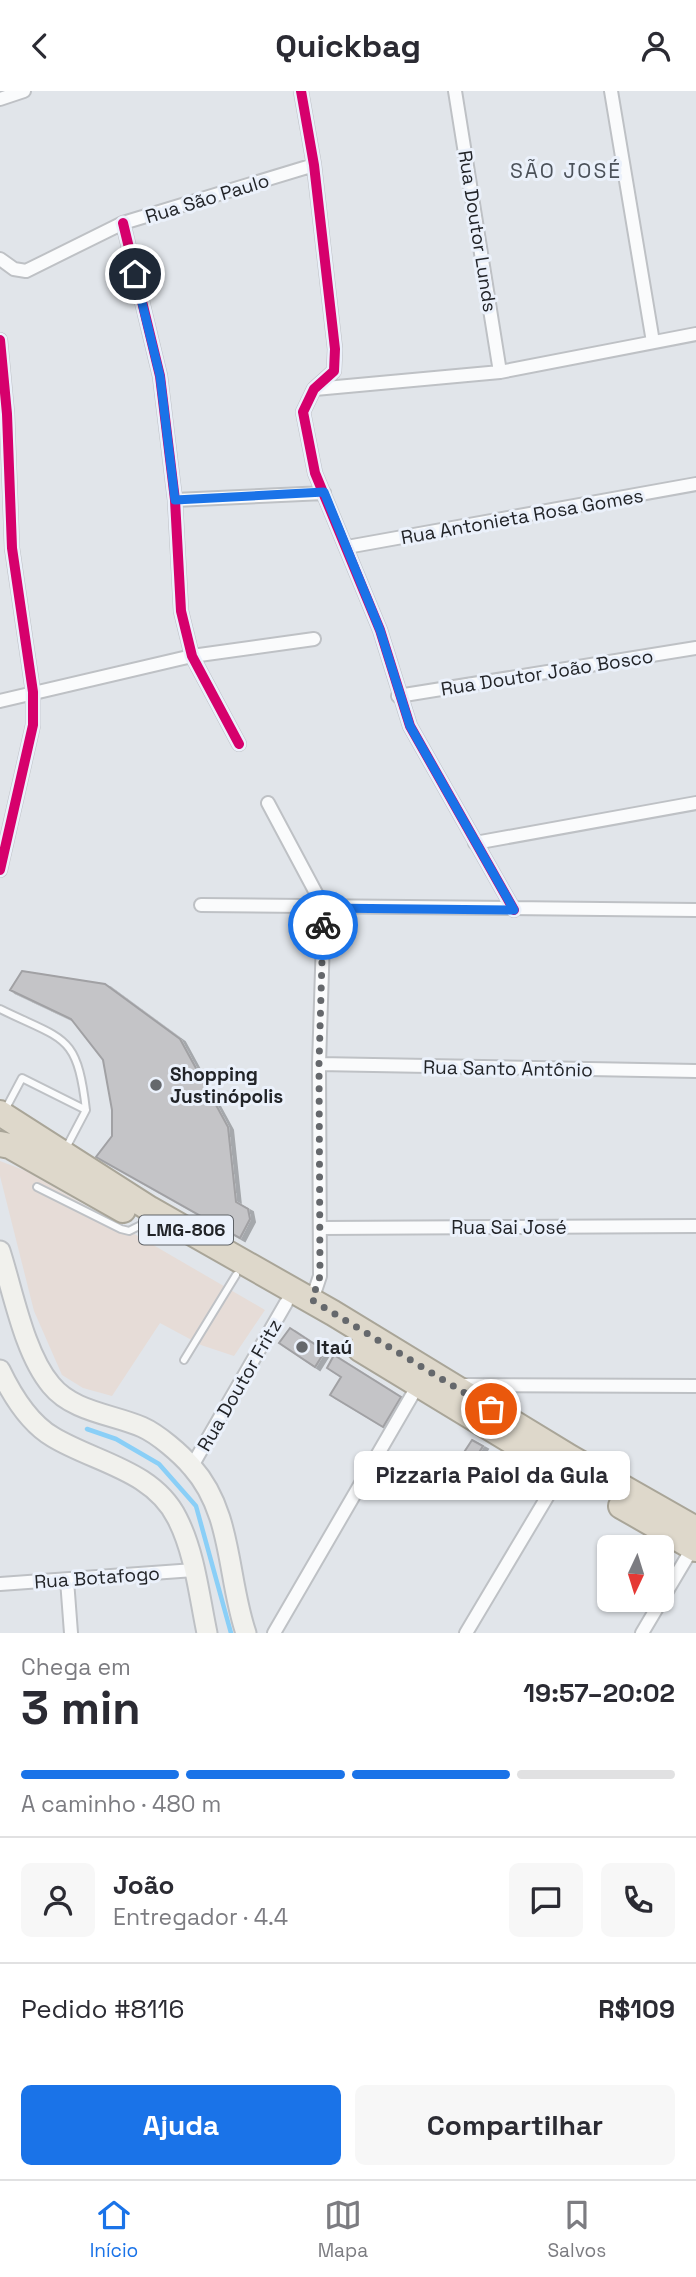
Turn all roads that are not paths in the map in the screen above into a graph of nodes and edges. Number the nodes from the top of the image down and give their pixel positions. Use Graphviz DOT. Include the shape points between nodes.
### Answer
graph roads {
  1 [pos="24,91"];
  2 [pos="300,91"];
  3 [pos="455,91"];
  4 [pos="611,91"];
  5 [pos="0,99"];
  6 [pos="314,165"];
  7 [pos="123,223"];
  8 [pos="0,259"];
  9 [pos="696,334"];
  10 [pos="0,340"];
  11 [pos="653,342"];
  12 [pos="500,372"];
  13 [pos="314,389"];
  14 [pos="696,484"];
  15 [pos="324,492"];
  16 [pos="175,500"];
  17 [pos="347,547"];
  18 [pos="314,639"];
  19 [pos="696,648"];
  20 [pos="192,656"];
  21 [pos="33,692"];
  22 [pos="398,696"];
  23 [pos="0,701"];
  24 [pos="239,744"];
  25 [pos="268,803"];
  26 [pos="696,803"];
  27 [pos="475,843"];
  28 [pos="0,870"];
  29 [pos="201,905"];
  30 [pos="324,908"];
  31 [pos="514,910"];
  32 [pos="696,910"];
  33 [pos="0,1009"];
  34 [pos="319,1064"];
  35 [pos="696,1071"];
  36 [pos="86,1110"];
  37 [pos="1,1114"];
  38 [pos="0,1144"];
  39 [pos="51,1170"];
  40 [pos="696,1226"];
  41 [pos="321,1228"];
  42 [pos="0,1251"];
  43 [pos="236,1275"];
  44 [pos="312,1300"];
  45 [pos="286,1303"];
  46 [pos="184,1360"];
  47 [pos="0,1370"];
  48 [pos="418,1385"];
  49 [pos="451,1385"];
  50 [pos="696,1385"];
  51 [pos="192,1466"];
  52 [pos="562,1472"];
  53 [pos="695,1542"];
  54 [pos="194,1570"];
  55 [pos="67,1580"];
  56 [pos="0,1584"];
  57 [pos="71,1633"];
  58 [pos="207,1633"];
  59 [pos="246,1633"];
  60 [pos="274,1633"];
  61 [pos="466,1633"];
  62 [pos="642,1633"];
  1 -- 5 [label="street"];
  2 -- 6 [label="street"];
  3 -- 12 [label="street, Rua Doutor Lunds"];
  4 -- 11 [label="street"];
  6 -- 7 [label="street, Rua São Paulo"];
  6 -- 13 [label="street" via="335,349 334,371"];
  7 -- 8 [label="street, Rua São Paulo" via="26,271"];
  7 -- 16 [label="street" via="160,376"];
  9 -- 11 [label="street"];
  10 -- 21 [label="street" via="12,548"];
  11 -- 12 [label="street"];
  12 -- 13 [label="street"];
  13 -- 15 [label="street" via="303,412 315,473"];
  14 -- 17 [label="street, Rua Antonieta Rosa Gomes"];
  15 -- 16 [label="street"];
  15 -- 17 [label="street"];
  16 -- 20 [label="street" via="181,611"];
  17 -- 22 [label="street" via="380,630"];
  18 -- 20 [label="street"];
  19 -- 22 [label="street, Rua Doutor João Bosco"];
  20 -- 21 [label="street"];
  20 -- 24 [label="street"];
  21 -- 23 [label="street"];
  21 -- 28 [label="street" via="33,725"];
  22 -- 27 [label="street"];
  25 -- 30 [label="street"];
  26 -- 27 [label="street"];
  27 -- 31 [label="street"];
  29 -- 30 [label="street"];
  30 -- 31 [label="street"];
  30 -- 34 [label="street"];
  31 -- 32 [label="street"];
  33 -- 36 [label="lane" via="60,1039 74,1051"];
  34 -- 35 [label="street, Rua Santo Antônio"];
  34 -- 41 [label="street"];
  36 -- 37 [label="lane" via="22,1078"];
  36 -- 39 [label="lane"];
  37 -- 39 [label="highway, LMG-806"];
  38 -- 39 [label="highway, LMG-806"];
  39 -- 43 [label="highway, LMG-806"];
  39 -- 44 [label="highway, LMG-806" via="150,1209"];
  40 -- 41 [label="street, Rua Sai José"];
  41 -- 44 [label="street" via="320,1276"];
  42 -- 51 [label="street" via="37,1365 53,1388 84,1408 145,1428"];
  43 -- 45 [label="highway, LMG-806"];
  43 -- 46 [label="lane"];
  44 -- 49 [label="highway, LMG-806"];
  45 -- 48 [label="highway, LMG-806"];
  45 -- 51 [label="street, Rua Doutor Fritz"];
  47 -- 54 [label="street" via="12,1396 51,1436 145,1481 177,1517"];
  48 -- 52 [label="highway, LMG-806"];
  48 -- 60 [label="street"];
  49 -- 50 [label="street"];
  49 -- 53 [label="highway, LMG-806"];
  51 -- 59 [label="street" via="224,1527"];
  52 -- 53 [label="highway, LMG-806"];
  52 -- 61 [label="street"];
  53 -- 62 [label="street"];
  54 -- 55 [label="street, Rua Botafogo"];
  54 -- 58 [label="street"];
  55 -- 56 [label="street, Rua Botafogo"];
  55 -- 57 [label="street"];
}
